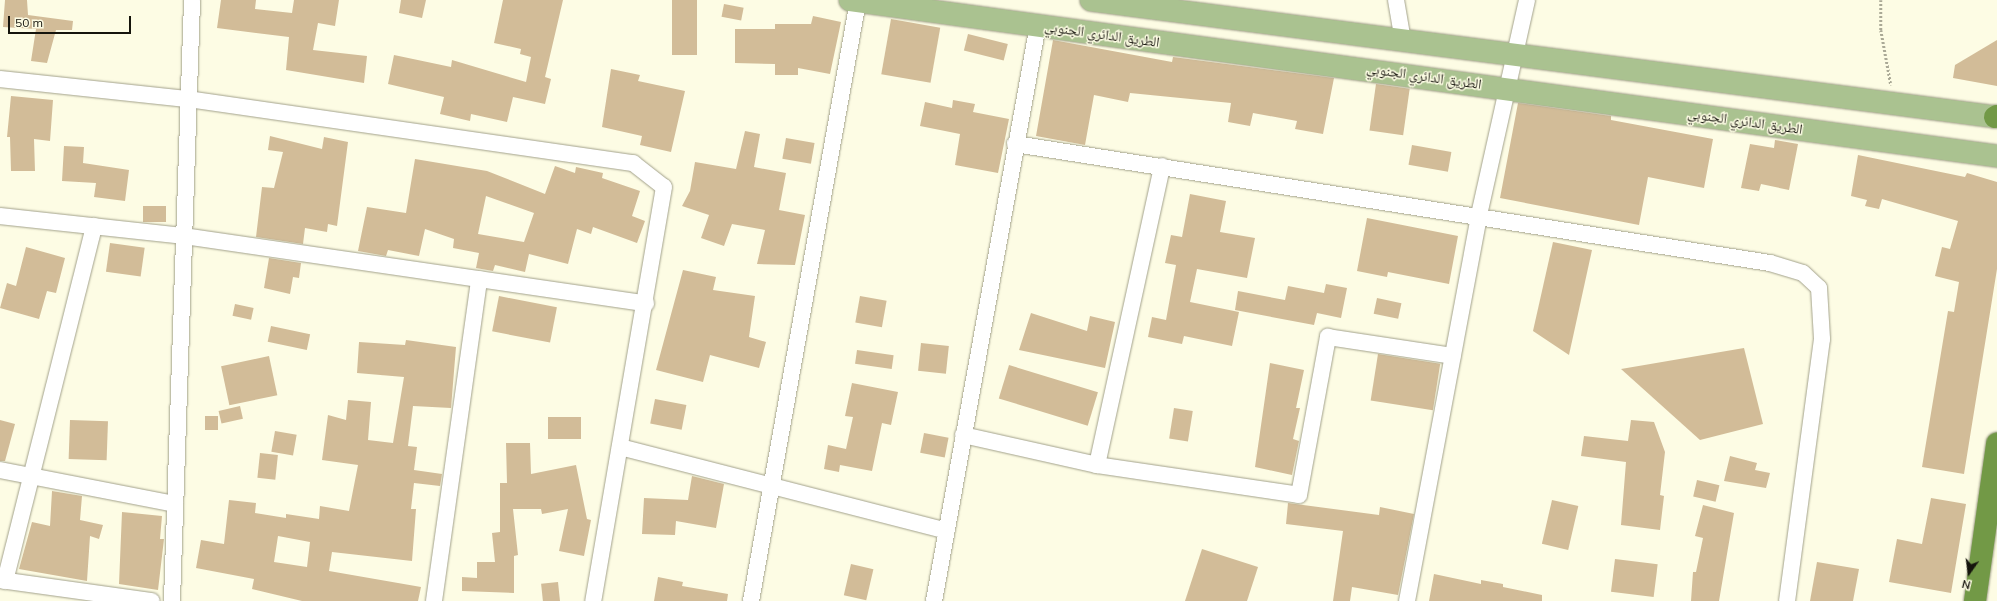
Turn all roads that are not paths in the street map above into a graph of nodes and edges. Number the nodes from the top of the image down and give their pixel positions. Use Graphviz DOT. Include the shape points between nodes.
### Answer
graph roads {
  1 [pos="192,0"];
  2 [pos="1091,0"];
  3 [pos="1396,0"];
  4 [pos="1527,0"];
  5 [pos="854,1"];
  6 [pos="1205,7"];
  7 [pos="1038,25"];
  8 [pos="1403,41"];
  9 [pos="1515,55"];
  10 [pos="0,79"];
  11 [pos="1507,88"];
  12 [pos="188,99"];
  13 [pos="1996,116"];
  14 [pos="1015,144"];
  15 [pos="1997,156"];
  16 [pos="1162,166"];
  17 [pos="1479,215"];
  18 [pos="0,216"];
  19 [pos="94,226"];
  20 [pos="184,236"];
  21 [pos="479,279"];
  22 [pos="646,303"];
  23 [pos="1453,356"];
  24 [pos="963,435"];
  25 [pos="1997,444"];
  26 [pos="620,447"];
  27 [pos="1097,465"];
  28 [pos="0,470"];
  29 [pos="33,479"];
  30 [pos="771,488"];
  31 [pos="175,504"];
  32 [pos="946,531"];
  33 [pos="3,580"];
  34 [pos="152,601"];
  35 [pos="172,601"];
  36 [pos="434,601"];
  37 [pos="593,601"];
  38 [pos="751,601"];
  39 [pos="934,601"];
  40 [pos="1407,601"];
  41 [pos="1787,601"];
  42 [pos="1975,601"];
  1 -- 12 [label="street"];
  2 -- 6 [label="main road"];
  3 -- 8 [label="street"];
  4 -- 9 [label="street"];
  5 -- 7 [label="main road, الطريق الدائري الجنوبي"];
  5 -- 30 [label="street"];
  6 -- 8 [label="main road"];
  7 -- 11 [label="main road, الطريق الدائري الجنوبي"];
  7 -- 14 [label="street"];
  8 -- 9 [label="main road"];
  9 -- 11 [label="street"];
  9 -- 13 [label="main road"];
  10 -- 12 [label="street"];
  11 -- 15 [label="main road, الطريق الدائري الجنوبي"];
  11 -- 17 [label="street"];
  12 -- 20 [label="street"];
  12 -- 22 [label="street" via="633,163 664,187"];
  14 -- 16 [label="street"];
  14 -- 24 [label="street"];
  16 -- 17 [label="street"];
  16 -- 27 [label="street"];
  17 -- 23 [label="street"];
  17 -- 41 [label="street" via="1770,263 1803,273 1819,288 1822,339"];
  18 -- 19 [label="street"];
  19 -- 20 [label="street"];
  19 -- 29 [label="street"];
  20 -- 21 [label="street"];
  20 -- 31 [label="street"];
  21 -- 22 [label="street"];
  21 -- 36 [label="street"];
  22 -- 26 [label="street"];
  23 -- 27 [label="street" via="1328,337 1299,495"];
  23 -- 40 [label="street"];
  24 -- 27 [label="street"];
  24 -- 32 [label="street"];
  25 -- 42 [label="highway"];
  26 -- 30 [label="street"];
  26 -- 37 [label="street"];
  28 -- 29 [label="street"];
  29 -- 31 [label="street"];
  29 -- 33 [label="street"];
  30 -- 32 [label="street"];
  30 -- 38 [label="street"];
  31 -- 35 [label="street"];
  32 -- 39 [label="street"];
  33 -- 34 [label="street"];
}
